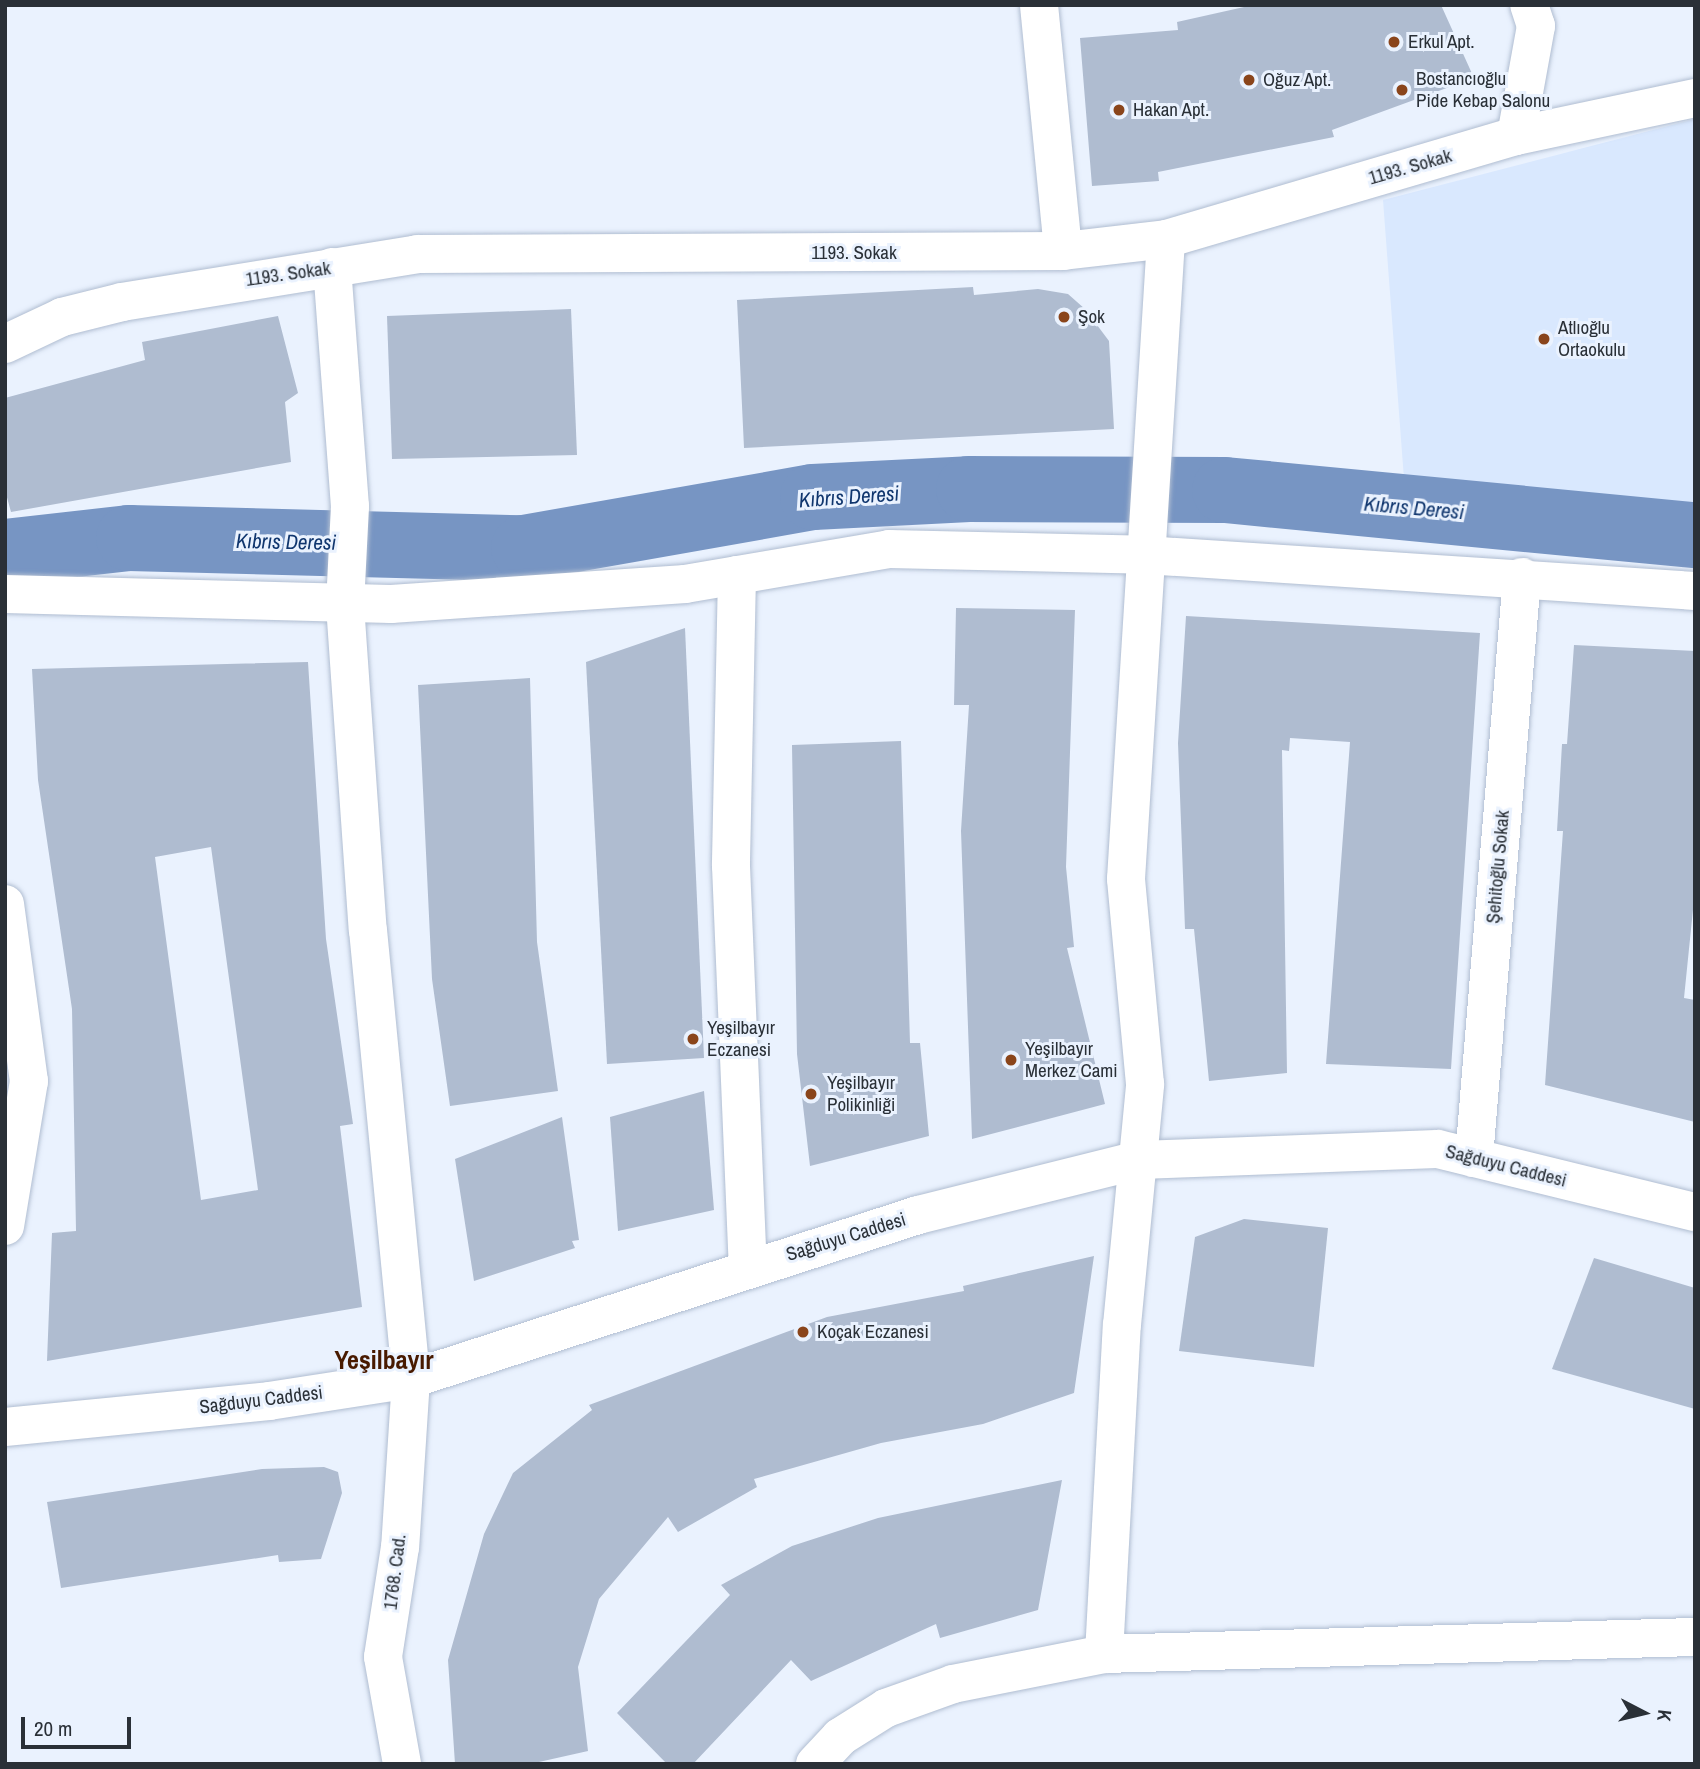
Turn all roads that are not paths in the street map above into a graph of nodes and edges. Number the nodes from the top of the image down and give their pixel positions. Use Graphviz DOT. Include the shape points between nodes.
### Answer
graph roads {
  1 [pos="1039,5"];
  2 [pos="1529,5"];
  3 [pos="1695,98"];
  4 [pos="1516,136"];
  5 [pos="1166,239"];
  6 [pos="1063,251"];
  7 [pos="332,267"];
  8 [pos="11,333"];
  9 [pos="1145,555"];
  10 [pos="737,575"];
  11 [pos="1521,577"];
  12 [pos="1695,591"];
  13 [pos="5,594"];
  14 [pos="345,601"];
  15 [pos="5,904"];
  16 [pos="1474,1158"];
  17 [pos="1139,1160"];
  18 [pos="1695,1212"];
  19 [pos="5,1226"];
  20 [pos="748,1267"];
  21 [pos="411,1379"];
  22 [pos="5,1427"];
  23 [pos="1694,1639"];
  24 [pos="1104,1654"];
  25 [pos="402,1764"];
  26 [pos="815,1764"];
  1 -- 6 [label="street"];
  2 -- 4 [label="street" via="1536,26"];
  3 -- 4 [label="street, 1193. Sokak"];
  4 -- 5 [label="street, 1193. Sokak"];
  5 -- 6 [label="street, 1193. Sokak"];
  5 -- 9 [label="street"];
  6 -- 7 [label="street, 1193. Sokak" via="417,254"];
  7 -- 8 [label="street, 1193. Sokak" via="122,302"];
  7 -- 14 [label="street, 1768. Cad." via="350,506"];
  9 -- 10 [label="street" via="890,549"];
  9 -- 11 [label="street" via="1446,578"];
  9 -- 17 [label="street" via="1126,879 1146,1084"];
  10 -- 14 [label="street"];
  10 -- 20 [label="street" via="731,866"];
  11 -- 12 [label="street"];
  11 -- 16 [label="street, Şehitoğlu Sokak"];
  13 -- 14 [label="street"];
  14 -- 21 [label="street, 1768. Cad." via="386,1167"];
  15 -- 19 [label="street" via="29,1081"];
  16 -- 17 [label="street, Sağduyu Caddesi" via="1438,1149"];
  16 -- 18 [label="street, Sağduyu Caddesi"];
  17 -- 20 [label="street, Sağduyu Caddesi" via="918,1215"];
  17 -- 24 [label="street" via="1107,1541"];
  20 -- 21 [label="street, Sağduyu Caddesi"];
  21 -- 22 [label="street, Sağduyu Caddesi" via="269,1401"];
  21 -- 25 [label="street, 1768. Cad." via="400,1547 383,1657"];
  23 -- 24 [label="street"];
  24 -- 26 [label="street" via="953,1684 886,1708 840,1737"];
}
